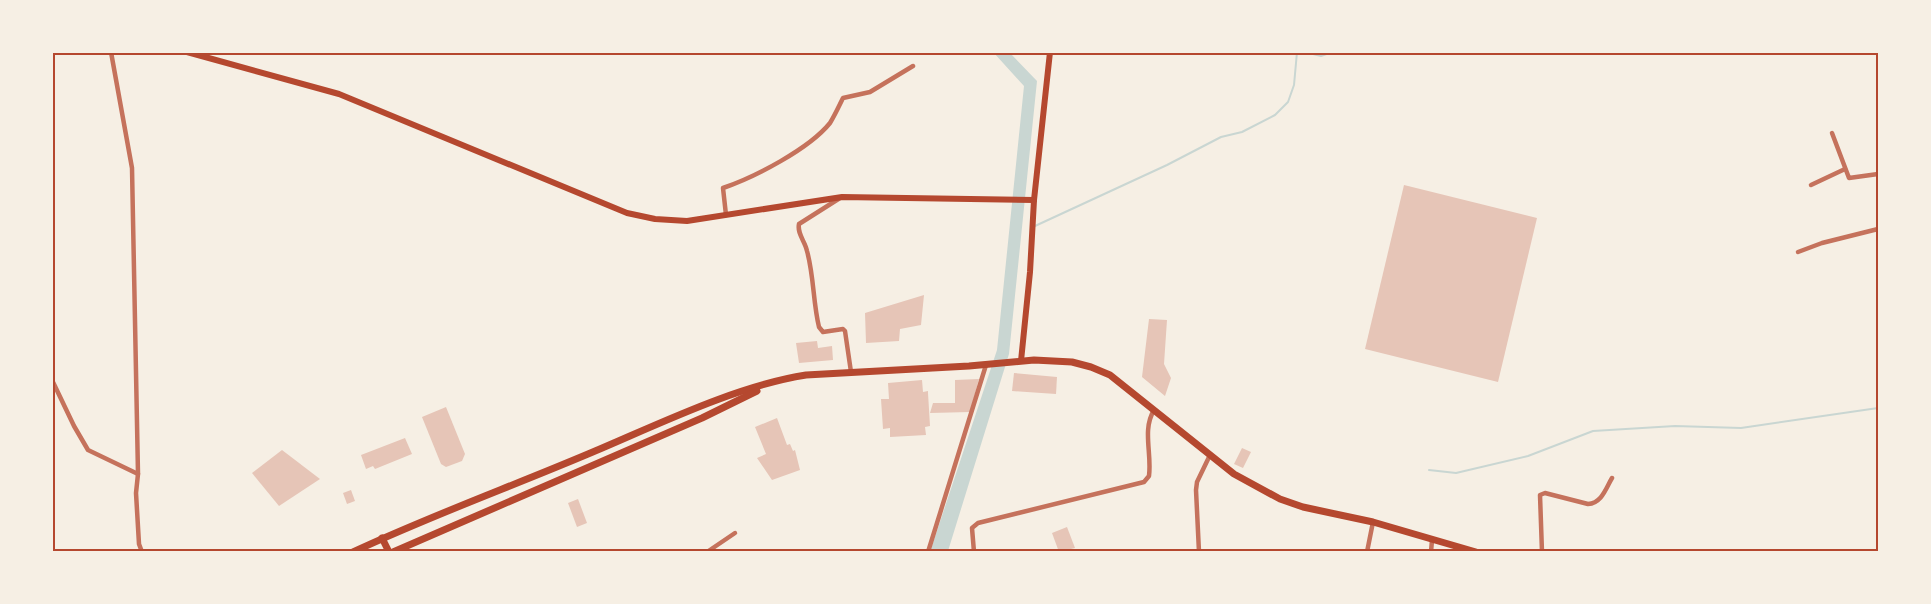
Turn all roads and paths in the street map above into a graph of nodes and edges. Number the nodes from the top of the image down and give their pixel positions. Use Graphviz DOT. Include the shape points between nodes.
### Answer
graph roads {
  1 [pos="111,52"];
  2 [pos="187,52"];
  3 [pos="1056,52"];
  4 [pos="1050,56"];
  5 [pos="913,66"];
  6 [pos="1832,133"];
  7 [pos="1845,169"];
  8 [pos="1878,174"];
  9 [pos="1811,185"];
  10 [pos="842,197"];
  11 [pos="1034,200"];
  12 [pos="726,215"];
  13 [pos="1878,229"];
  14 [pos="1798,252"];
  15 [pos="1021,361"];
  16 [pos="988,365"];
  17 [pos="851,372"];
  18 [pos="52,380"];
  19 [pos="772,383"];
  20 [pos="1154,410"];
  21 [pos="1210,455"];
  22 [pos="138,474"];
  23 [pos="1612,478"];
  24 [pos="1373,522"];
  25 [pos="735,533"];
  26 [pos="382,538"];
  27 [pos="1432,540"];
  28 [pos="142,552"];
  29 [pos="353,552"];
  30 [pos="391,552"];
  31 [pos="706,552"];
  32 [pos="928,552"];
  33 [pos="974,552"];
  34 [pos="1199,552"];
  35 [pos="1366,552"];
  36 [pos="1431,552"];
  37 [pos="1476,552"];
  38 [pos="1542,552"];
  1 -- 22 [label="street" via="132,168"];
  2 -- 12 [label="main road" via="339,94 627,213 687,221"];
  3 -- 4 [label="street"];
  4 -- 11 [label="main road"];
  5 -- 12 [label="street" via="870,92 843,98 821,132 781,162 723,188"];
  6 -- 7 [label="street"];
  7 -- 8 [label="street" via="1849,178"];
  7 -- 9 [label="street"];
  10 -- 11 [label="main road"];
  10 -- 12 [label="main road"];
  10 -- 17 [label="street" via="798,227 811,264 819,327 823,332 845,331"];
  11 -- 15 [label="main road"];
  13 -- 14 [label="street"];
  15 -- 16 [label="highway"];
  15 -- 20 [label="highway" via="1072,362 1091,367 1119,381"];
  16 -- 17 [label="highway"];
  16 -- 32 [label="street"];
  17 -- 19 [label="highway" via="806,375"];
  18 -- 22 [label="street" via="88,450"];
  19 -- 26 [label="highway" via="683,413"];
  19 -- 30 [label="highway" via="702,418"];
  20 -- 21 [label="highway"];
  20 -- 33 [label="street" via="1147,430 1149,476 1144,482 974,525"];
  21 -- 24 [label="highway" via="1241,478 1292,504"];
  21 -- 34 [label="street" via="1196,490"];
  22 -- 28 [label="street"];
  23 -- 38 [label="street" via="1594,503 1540,495"];
  24 -- 27 [label="highway"];
  24 -- 35 [label="street"];
  25 -- 31 [label="street"];
  26 -- 29 [label="highway"];
  26 -- 30 [label="highway"];
  27 -- 36 [label="street"];
  27 -- 37 [label="highway"];
}
